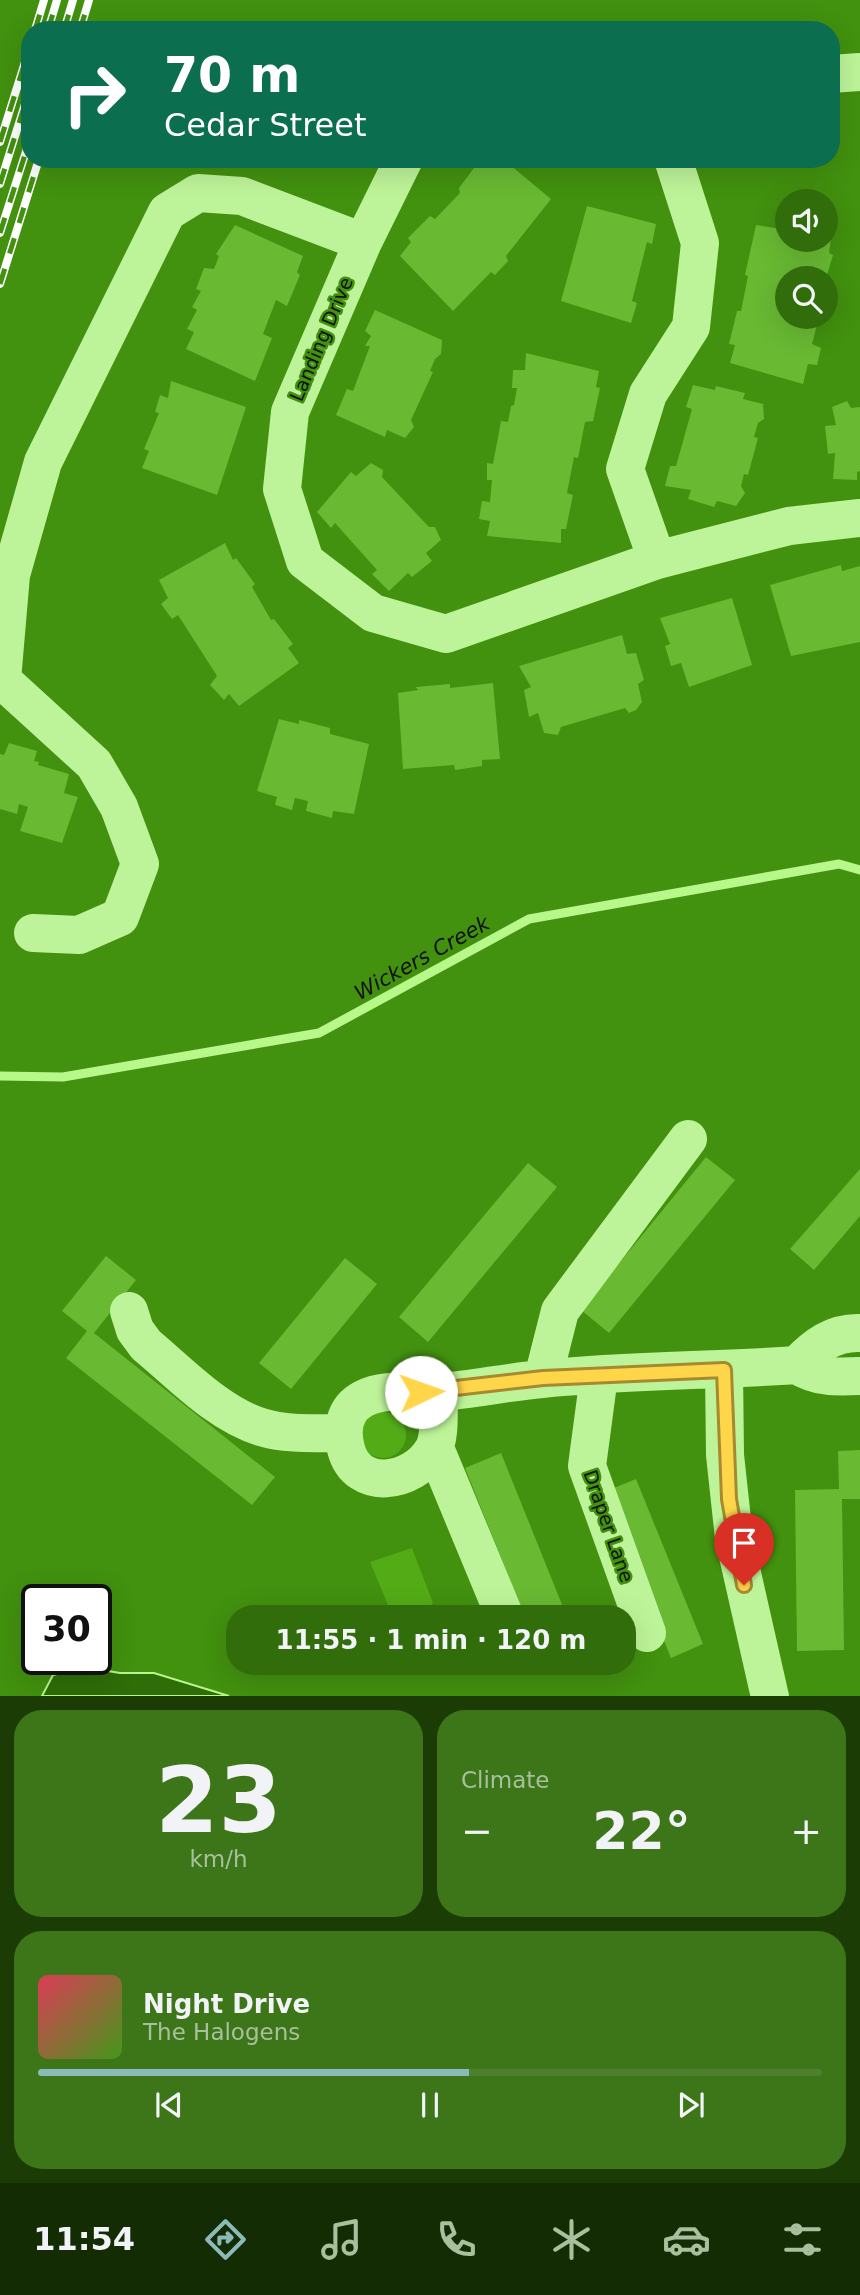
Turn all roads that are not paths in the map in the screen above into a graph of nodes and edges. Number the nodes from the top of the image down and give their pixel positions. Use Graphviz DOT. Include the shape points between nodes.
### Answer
graph roads {
  1 [pos="860,72"];
  2 [pos="840,73"];
  3 [pos="400,168"];
  4 [pos="678,168"];
  5 [pos="363,242"];
  6 [pos="860,518"];
  7 [pos="657,560"];
  8 [pos="33,933"];
  9 [pos="688,1139"];
  10 [pos="129,1311"];
  11 [pos="860,1334"];
  12 [pos="797,1365"];
  13 [pos="724,1370"];
  14 [pos="600,1376"];
  15 [pos="860,1376"];
  16 [pos="543,1378"];
  17 [pos="439,1393"];
  18 [pos="342,1433"];
  19 [pos="435,1448"];
  20 [pos="500,1605"];
  21 [pos="647,1633"];
  22 [pos="770,1696"];
  1 -- 2 [label="street"];
  3 -- 5 [label="street, Landing Drive"];
  4 -- 7 [label="street" via="701,243 691,327 648,394 625,469"];
  5 -- 7 [label="street, Landing Drive" via="290,412 282,489 305,561 373,613 446,634"];
  5 -- 8 [label="street" via="242,196 198,193 167,212 43,462 11,575 2,680 94,764 119,807 140,863 120,917 79,935"];
  6 -- 7 [label="street, Landing Drive" via="789,526"];
  9 -- 16 [label="street" via="560,1311"];
  10 -- 18 [label="street" via="146,1345 236,1415 259,1427 287,1433"];
  11 -- 12 [label="street" via="836,1336"];
  12 -- 13 [label="street"];
  12 -- 15 [label="street" via="811,1374"];
  13 -- 14 [label="street"];
  13 -- 22 [label="street" via="725,1455 734,1538"];
  14 -- 16 [label="street"];
  14 -- 21 [label="street, Draper Lane" via="587,1466"];
  16 -- 17 [label="street"];
  17 -- 18 [label="street" via="380,1392 360,1400 347,1415"];
  17 -- 19 [label="street"];
  18 -- 19 [label="street" via="347,1454 361,1470 378,1478 400,1479 420,1468"];
  19 -- 20 [label="street"];
}
